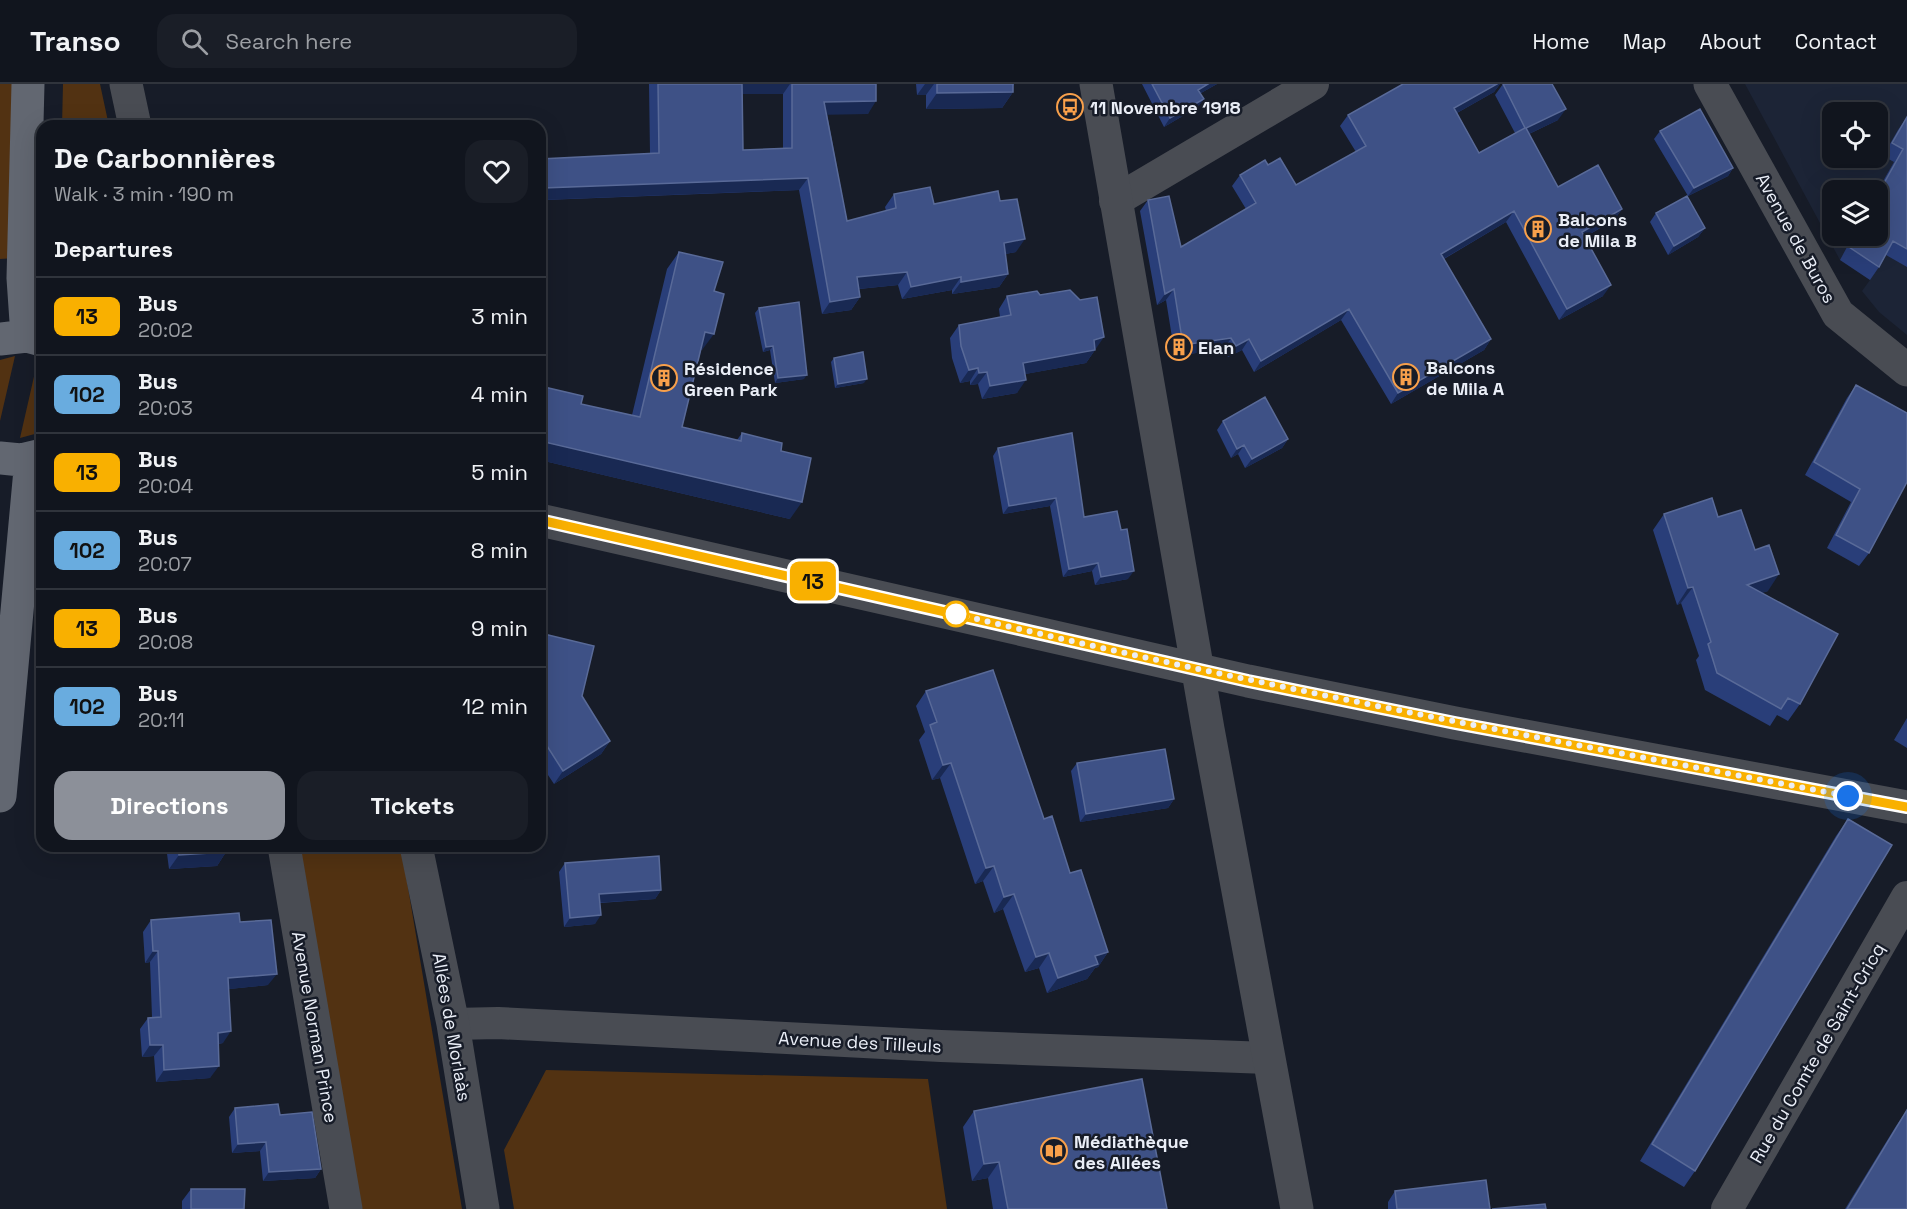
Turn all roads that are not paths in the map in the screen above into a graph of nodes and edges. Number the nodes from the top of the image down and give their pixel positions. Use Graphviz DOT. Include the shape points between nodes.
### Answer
graph roads {
  1 [pos="28,84"];
  2 [pos="126,84"];
  3 [pos="1096,84"];
  4 [pos="1313,84"];
  5 [pos="1710,84"];
  6 [pos="134,120"];
  7 [pos="1115,201"];
  8 [pos="23,338"];
  9 [pos="1907,370"];
  10 [pos="24,457"];
  11 [pos="546,521"];
  12 [pos="1197,669"];
  13 [pos="0,796"];
  14 [pos="1907,807"];
  15 [pos="285,852"];
  16 [pos="418,852"];
  17 [pos="1907,897"];
  18 [pos="453,1024"];
  19 [pos="1268,1058"];
  20 [pos="346,1209"];
  21 [pos="483,1209"];
  22 [pos="1297,1209"];
  23 [pos="1727,1209"];
  1 -- 8 [label="main road"];
  2 -- 6 [label="street"];
  3 -- 7 [label="street"];
  4 -- 7 [label="street"];
  5 -- 9 [label="street, Avenue de Buros" via="1838,314"];
  7 -- 12 [label="street"];
  10 -- 13 [label="main road"];
  11 -- 12 [label="street"];
  12 -- 14 [label="street" via="1455,723"];
  12 -- 19 [label="street"];
  15 -- 20 [label="street, Avenue Norman Prince"];
  16 -- 18 [label="street, Allées de Morlaàs"];
  17 -- 23 [label="street, Rue du Comte de Saint-Cricq"];
  18 -- 19 [label="street, Avenue des Tilleuls"];
  18 -- 21 [label="street, Allées de Morlaàs"];
  19 -- 22 [label="street"];
}
